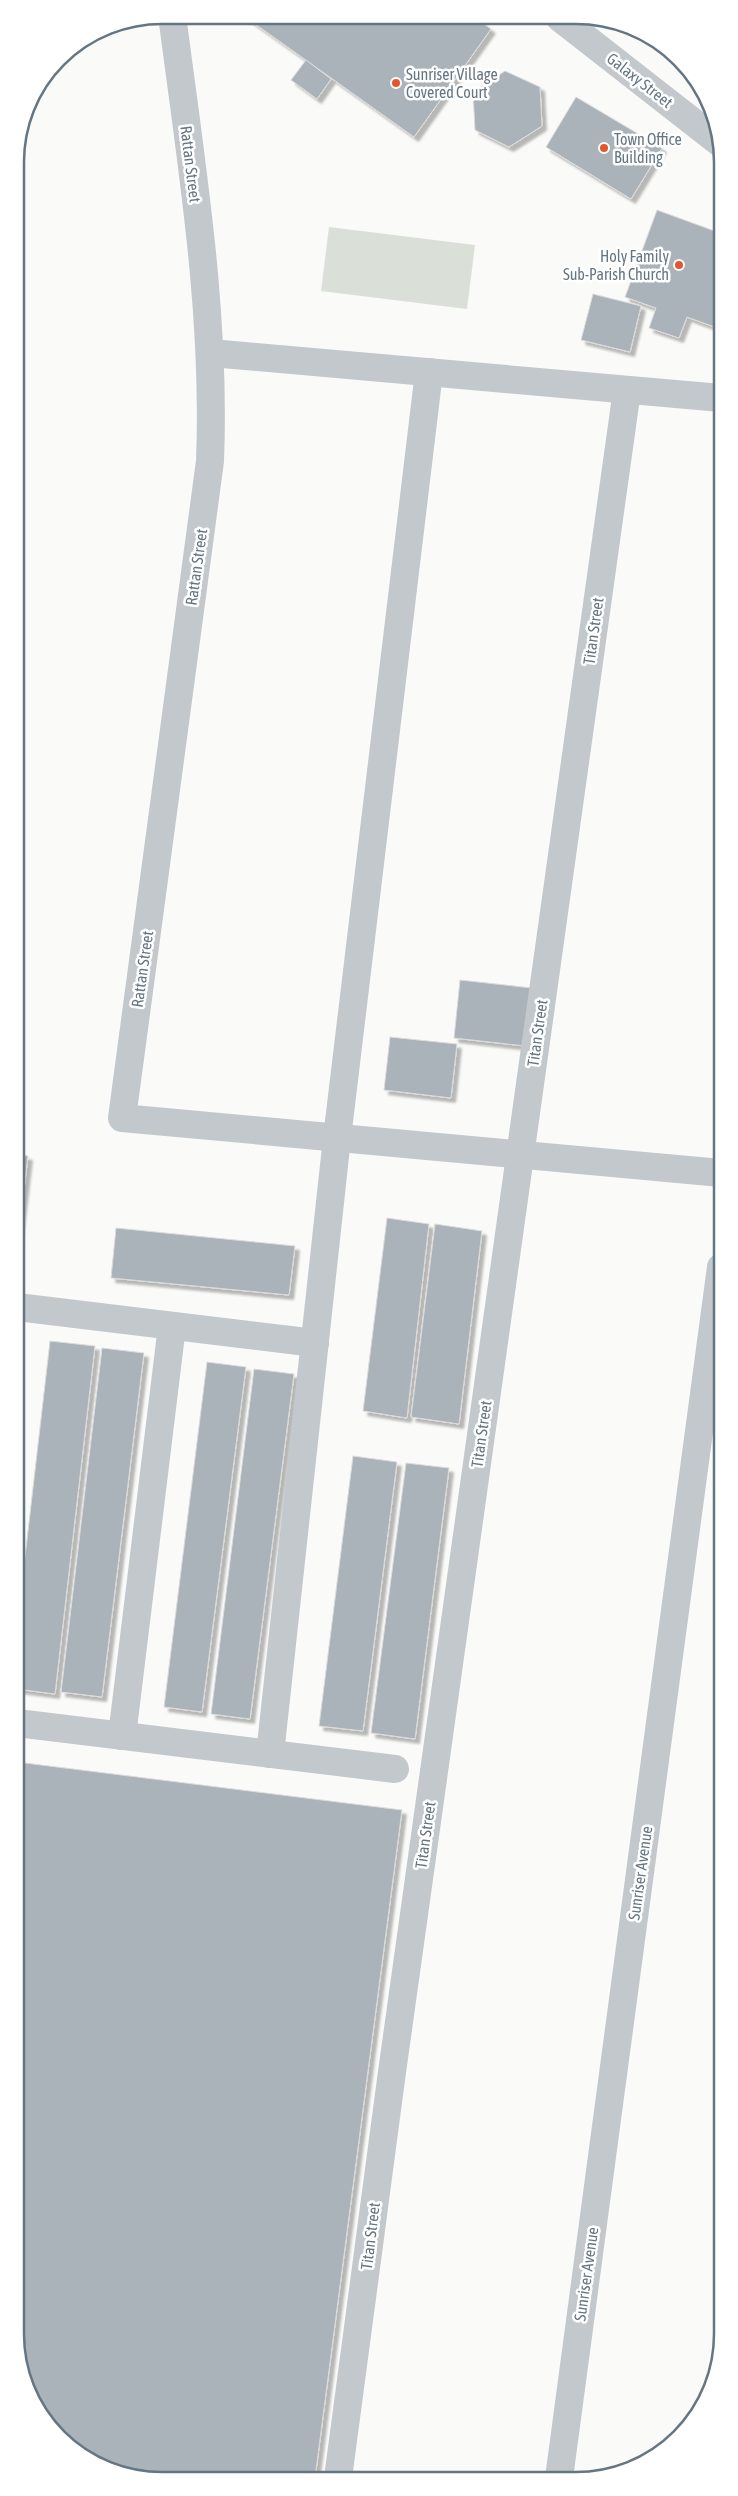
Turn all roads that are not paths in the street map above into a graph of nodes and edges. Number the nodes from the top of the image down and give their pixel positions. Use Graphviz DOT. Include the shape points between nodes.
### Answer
graph roads {
  1 [pos="173,24"];
  2 [pos="572,24"];
  3 [pos="712,137"];
  4 [pos="211,353"];
  5 [pos="429,372"];
  6 [pos="627,390"];
  7 [pos="714,397"];
  8 [pos="337,1138"];
  9 [pos="520,1154"];
  10 [pos="714,1172"];
  11 [pos="24,1308"];
  12 [pos="172,1326"];
  13 [pos="714,1327"];
  14 [pos="315,1343"];
  15 [pos="24,1725"];
  16 [pos="122,1736"];
  17 [pos="270,1754"];
  18 [pos="395,1769"];
  19 [pos="339,2472"];
  20 [pos="560,2472"];
  1 -- 4 [label="street, Rattan Street" via="204,259"];
  2 -- 3 [label="street, Galaxy Street"];
  4 -- 5 [label="street"];
  4 -- 8 [label="street, Rattan Street" via="210,461 122,1118"];
  5 -- 6 [label="street"];
  5 -- 8 [label="street"];
  6 -- 7 [label="street"];
  6 -- 9 [label="street, Titan Street"];
  8 -- 9 [label="street"];
  8 -- 14 [label="street"];
  9 -- 10 [label="street"];
  9 -- 19 [label="street, Titan Street"];
  11 -- 12 [label="street"];
  12 -- 14 [label="street"];
  12 -- 16 [label="street"];
  13 -- 20 [label="street, Sunriser Avenue"];
  14 -- 17 [label="street"];
  15 -- 16 [label="street"];
  16 -- 17 [label="street"];
  17 -- 18 [label="street"];
}
